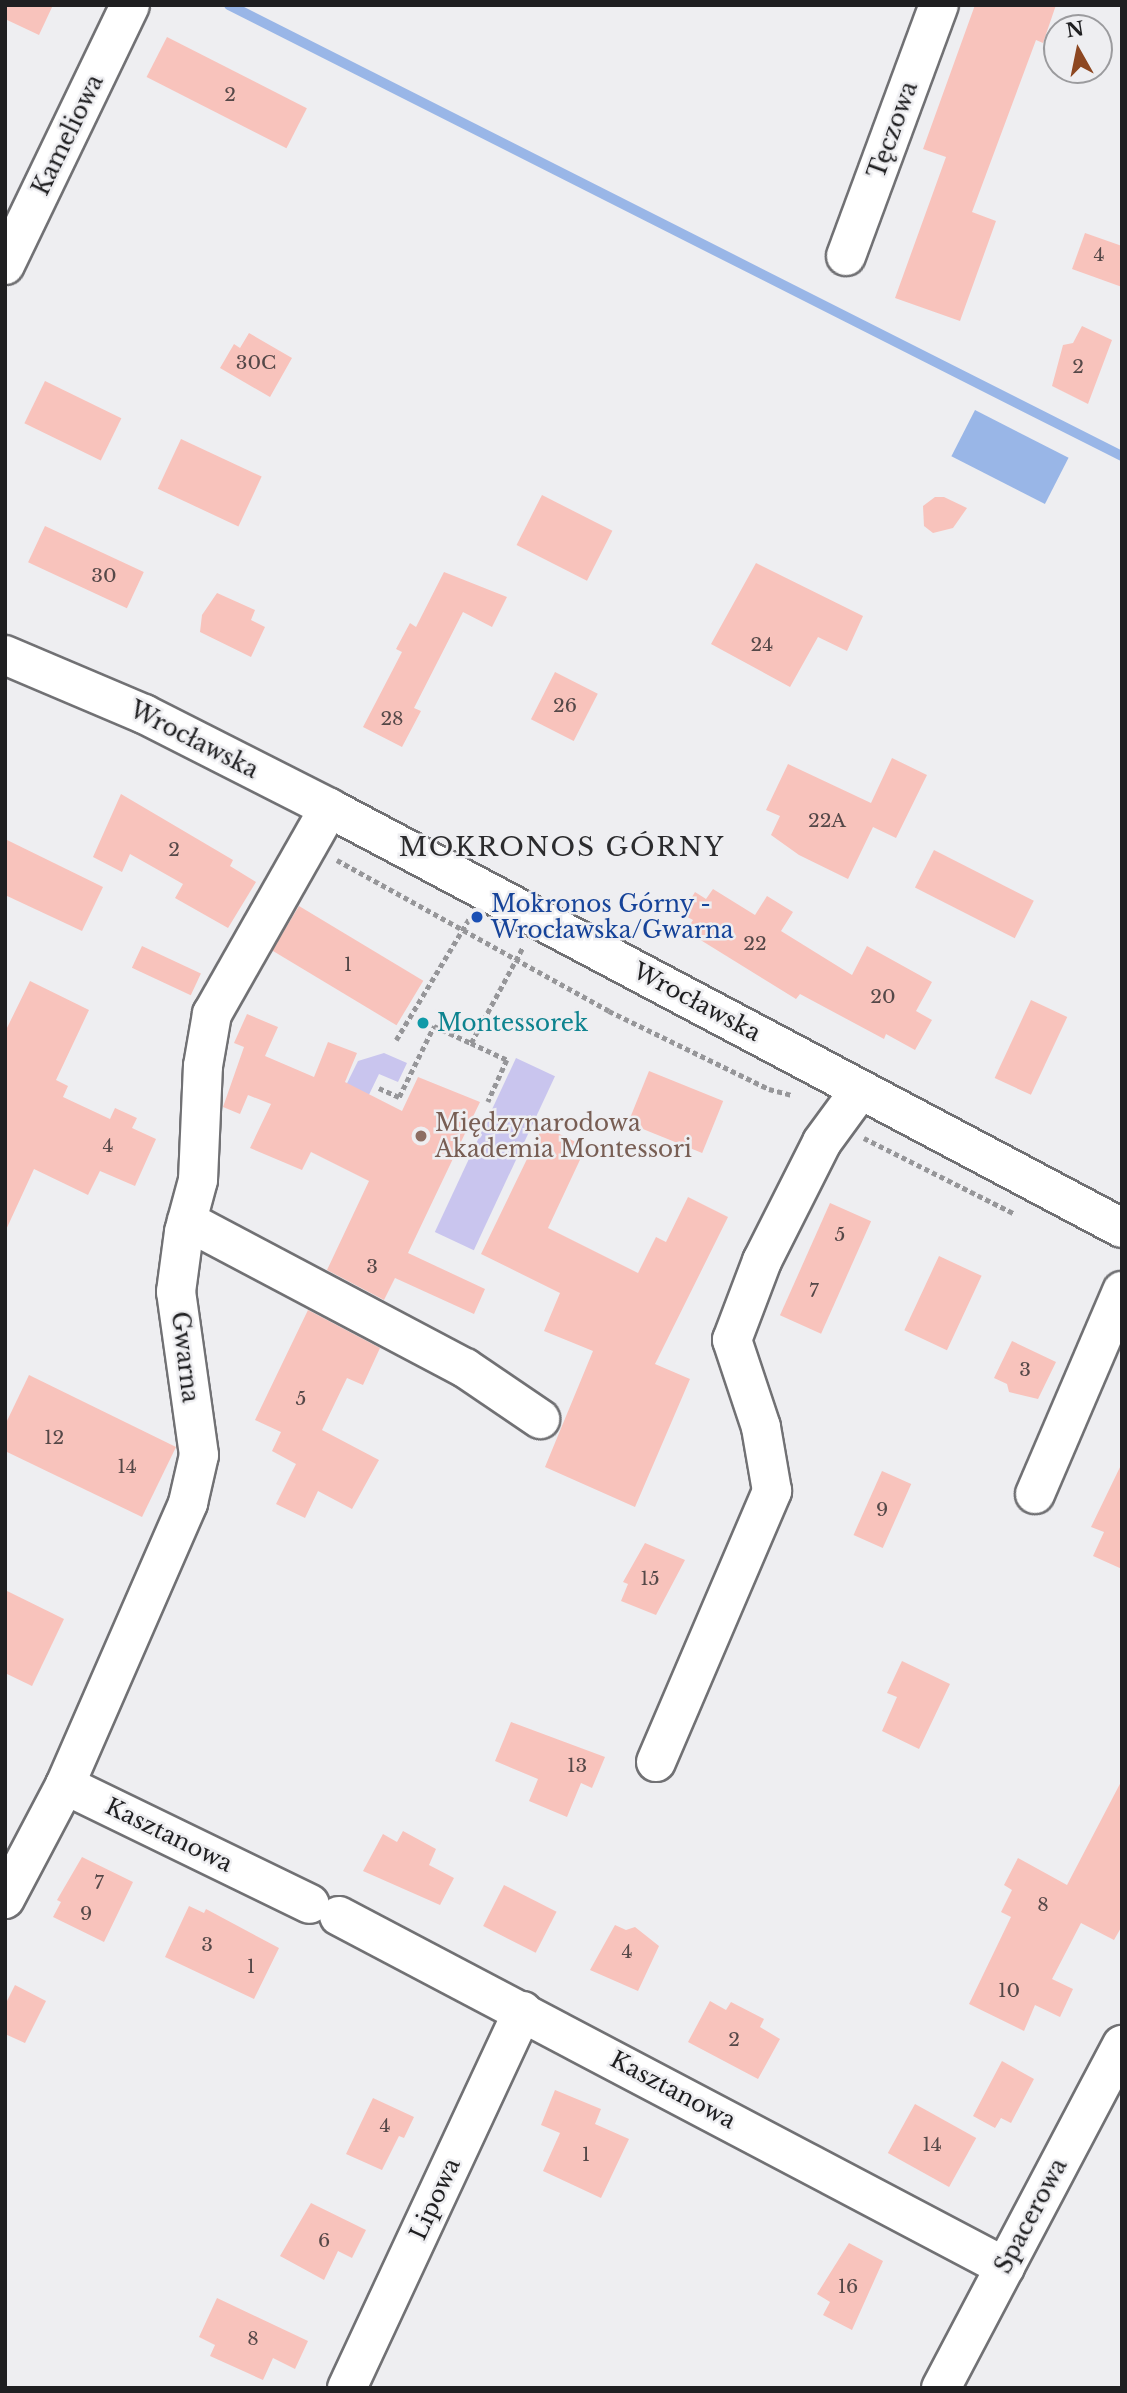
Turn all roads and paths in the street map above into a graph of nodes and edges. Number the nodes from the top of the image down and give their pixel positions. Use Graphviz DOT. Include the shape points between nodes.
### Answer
graph roads {
  1 [pos="131,5"];
  2 [pos="939,5"];
  3 [pos="846,256"];
  4 [pos="5,265"];
  5 [pos="5,655"];
  6 [pos="329,808"];
  7 [pos="324,852"];
  8 [pos="476,906"];
  9 [pos="463,929"];
  10 [pos="529,935"];
  11 [pos="516,959"];
  12 [pos="396,1040"];
  13 [pos="471,1043"];
  14 [pos="379,1087"];
  15 [pos="488,1102"];
  16 [pos="850,1105"];
  17 [pos="1020,1216"];
  18 [pos="187,1222"];
  19 [pos="1122,1228"];
  20 [pos="1122,1291"];
  21 [pos="540,1419"];
  22 [pos="1035,1494"];
  23 [pos="656,1762"];
  24 [pos="65,1785"];
  25 [pos="5,1899"];
  26 [pos="523,2011"];
  27 [pos="1119,2056"];
  28 [pos="1005,2267"];
  29 [pos="347,2388"];
  30 [pos="941,2388"];
  1 -- 4 [label="street, Kameliowa"];
  2 -- 3 [label="street, Tęczowa"];
  5 -- 6 [label="street, Wrocławska" via="144,714"];
  6 -- 16 [label="street, Wrocławska"];
  6 -- 18 [label="street, Gwarna" via="212,1014 203,1066 198,1180"];
  7 -- 9 [label="path"];
  8 -- 9 [label="path"];
  9 -- 11 [label="path"];
  9 -- 12 [label="path"];
  10 -- 11 [label="path"];
  11 -- 13 [label="path"];
  11 -- 16 [label="path" via="609,1011 769,1089"];
  13 -- 14 [label="path" via="435,1026 399,1097"];
  13 -- 15 [label="path" via="507,1060"];
  16 -- 17 [label="path" via="862,1136"];
  16 -- 19 [label="street, Wrocławska"];
  16 -- 23 [label="street" via="821,1142 762,1261 732,1340 761,1427 772,1492"];
  18 -- 21 [label="street" via="465,1368"];
  18 -- 24 [label="street, Gwarna" via="176,1292 199,1455 188,1503"];
  20 -- 22 [label="street"];
  24 -- 25 [label="street, Gwarna"];
  24 -- 26 [label="street, Kasztanowa"];
  26 -- 28 [label="street, Kasztanowa"];
  26 -- 29 [label="street, Lipowa"];
  27 -- 28 [label="street, Spacerowa"];
  28 -- 30 [label="street, Spacerowa"];
}
